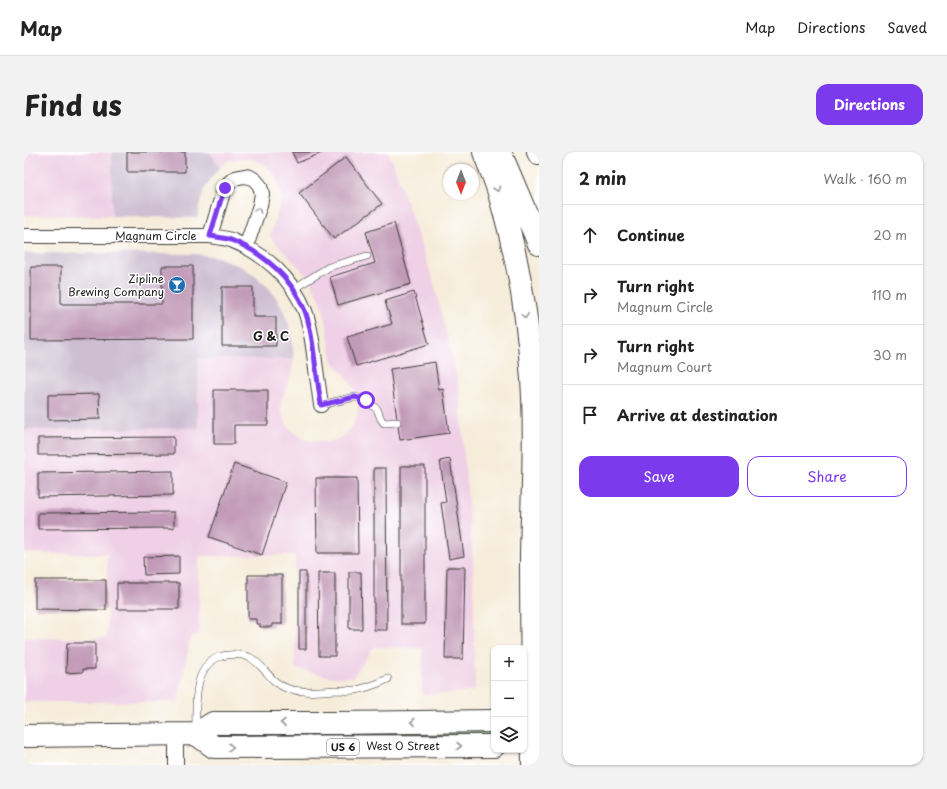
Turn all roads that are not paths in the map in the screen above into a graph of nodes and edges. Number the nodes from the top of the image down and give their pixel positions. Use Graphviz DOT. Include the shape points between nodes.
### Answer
graph roads {
  1 [pos="484,152"];
  2 [pos="500,152"];
  3 [pos="24,236"];
  4 [pos="210,236"];
  5 [pos="539,244"];
  6 [pos="246,247"];
  7 [pos="367,256"];
  8 [pos="293,289"];
  9 [pos="321,405"];
  10 [pos="397,422"];
  11 [pos="388,679"];
  12 [pos="532,720"];
  13 [pos="491,721"];
  14 [pos="186,734"];
  15 [pos="24,736"];
  16 [pos="491,746"];
  17 [pos="532,750"];
  18 [pos="176,765"];
  1 -- 12 [label="main road, one-way" via="499,191 508,228 524,307 531,368 534,437 531,557"];
  2 -- 5 [label="main road"];
  3 -- 4 [label="street, Magnum Circle"];
  4 -- 6 [label="street, Magnum Circle" via="230,240"];
  6 -- 4 [label="street, one-way" via="262,194 256,180 250,177 235,178 225,188"];
  6 -- 8 [label="street, Magnum Circle" via="275,267"];
  7 -- 8 [label="lane" via="329,267"];
  8 -- 9 [label="street, Magnum Circle" via="305,311 309,325"];
  9 -- 10 [label="lane" via="355,397 366,400 377,409 384,423"];
  11 -- 14 [label="lane" via="354,690 297,691 274,681 249,657 229,654 211,661 201,675"];
  12 -- 17 [label="main road"];
  13 -- 14 [label="main road, US 6, one-way" via="213,723"];
  14 -- 15 [label="main road"];
  14 -- 16 [label="main road, West O Street / US 6, one-way" via="214,747"];
  14 -- 18 [label="street"];
}
